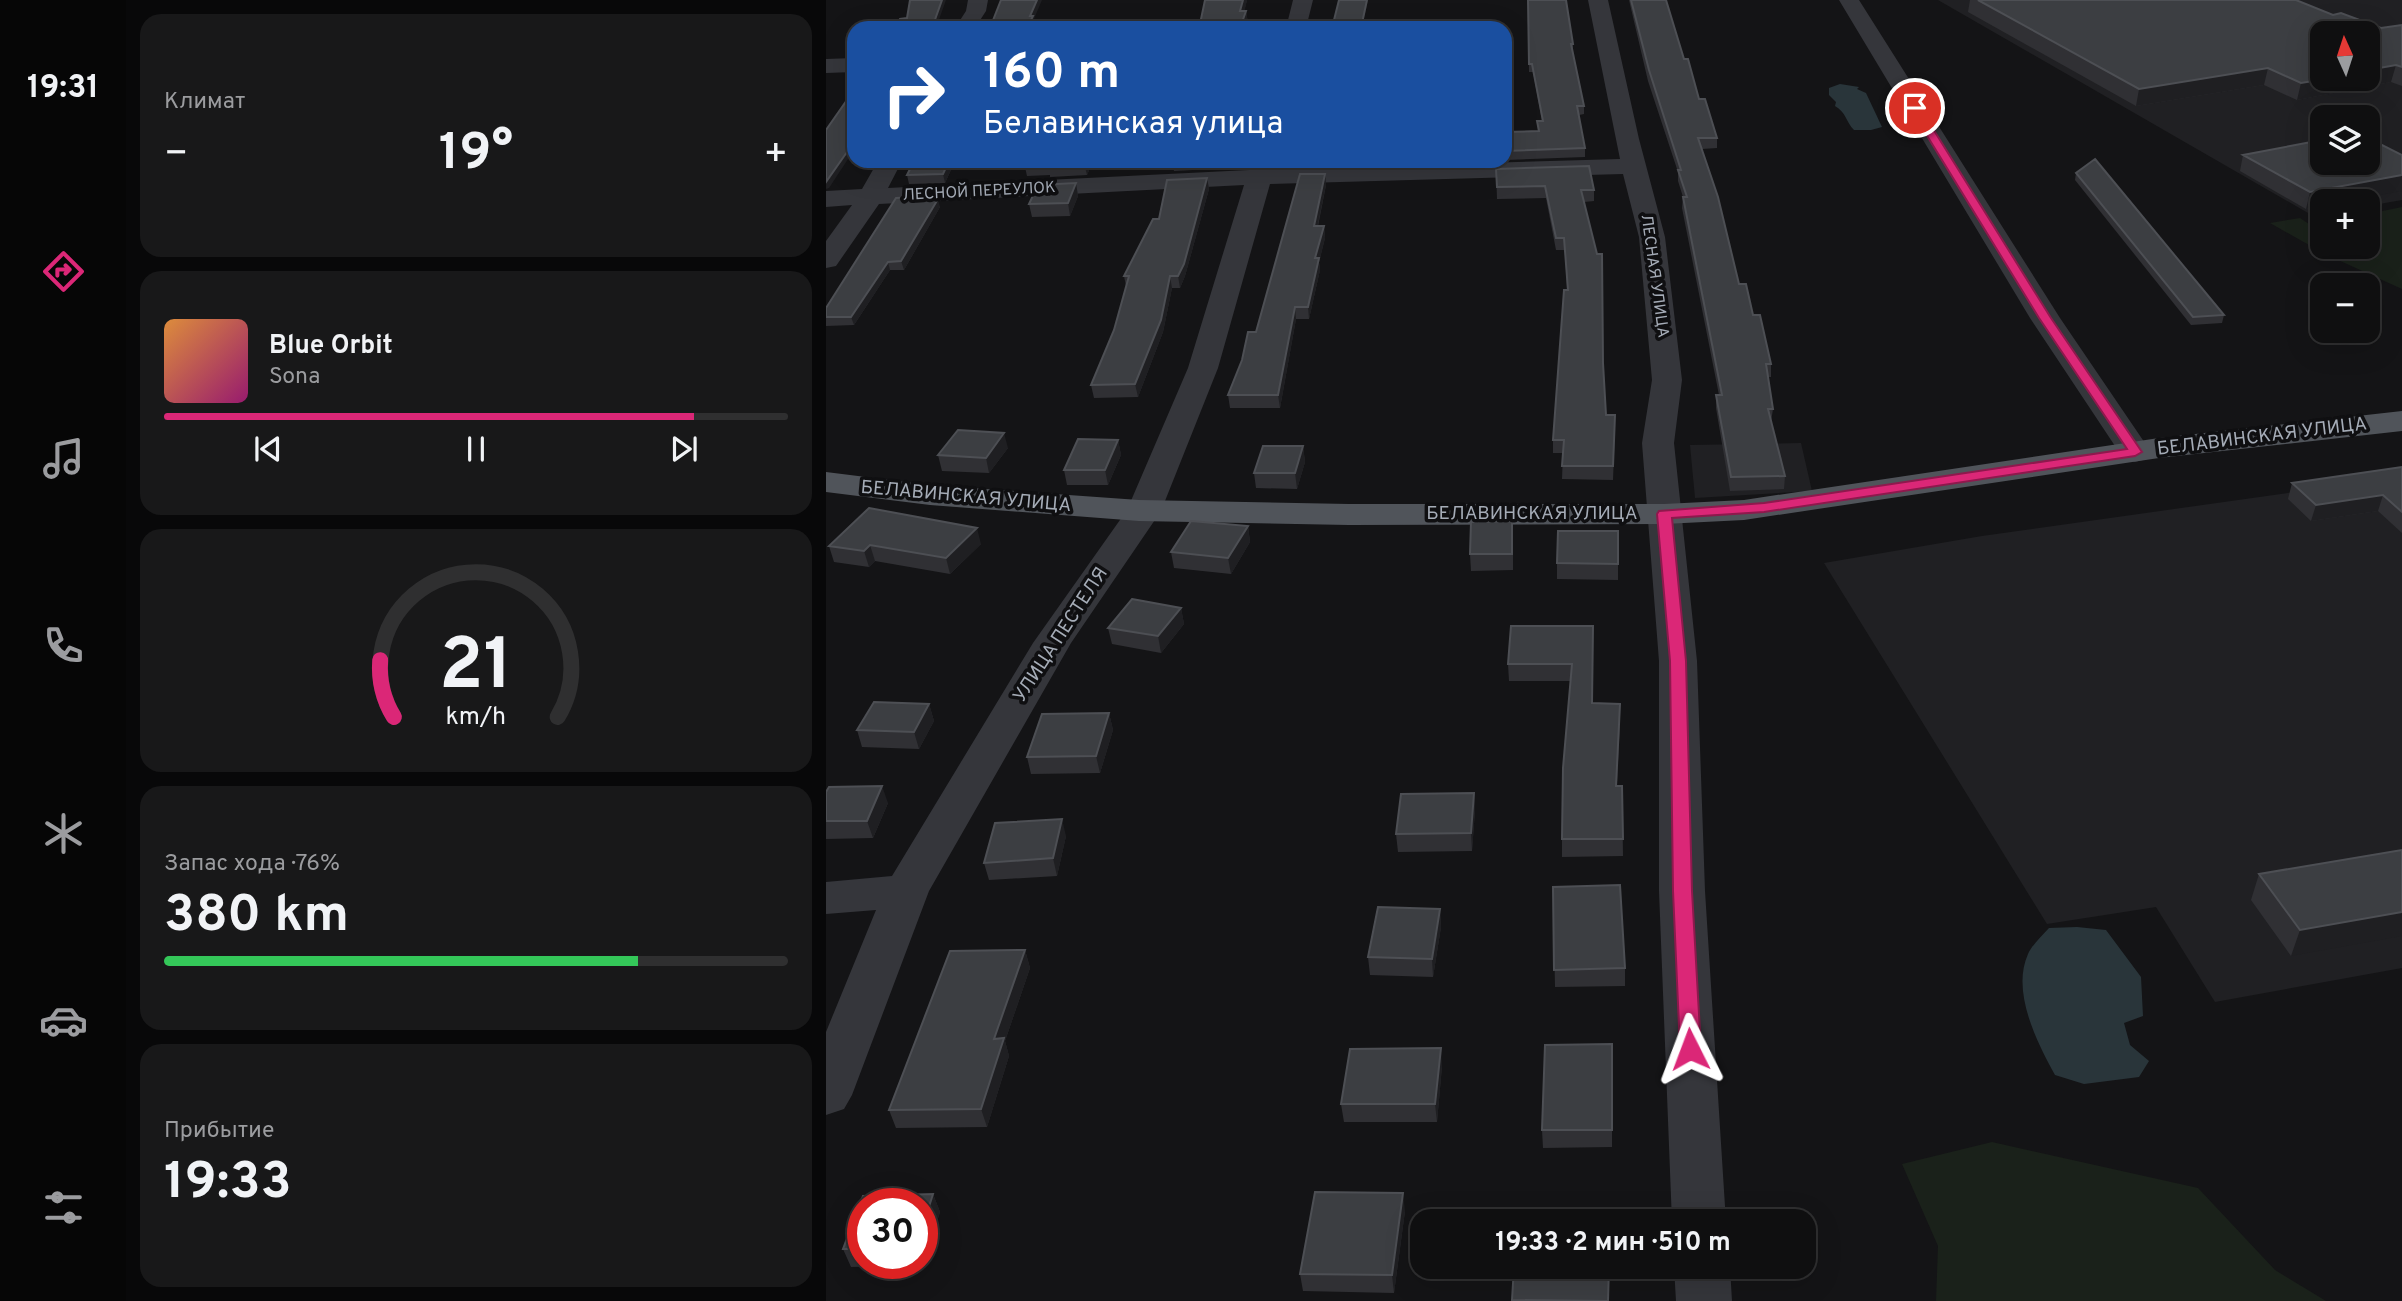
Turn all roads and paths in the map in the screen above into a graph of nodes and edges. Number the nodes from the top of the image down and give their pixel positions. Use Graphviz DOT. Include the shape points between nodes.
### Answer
graph roads {
  1 [pos="978,0"];
  2 [pos="1303,0"];
  3 [pos="1598,0"];
  4 [pos="1849,0"];
  5 [pos="970,21"];
  6 [pos="1298,21"];
  7 [pos="847,65"];
  8 [pos="826,66"];
  9 [pos="1636,166"];
  10 [pos="1512,167"];
  11 [pos="886,168"];
  12 [pos="1387,168"];
  13 [pos="1262,169"];
  14 [pos="871,197"];
  15 [pos="826,199"];
  16 [pos="826,260"];
  17 [pos="2402,421"];
  18 [pos="2135,452"];
  19 [pos="826,482"];
  20 [pos="1143,511"];
  21 [pos="1664,514"];
  22 [pos="906,891"];
  23 [pos="826,898"];
  24 [pos="826,1095"];
  25 [pos="1698,1209"];
  26 [pos="1703,1279"];
  27 [pos="1704,1301"];
  1 -- 5 [label="street"];
  2 -- 6 [label="street"];
  3 -- 9 [label="street, ЛЕСНАЯ УЛИЦА" via="1626,139"];
  4 -- 18 [label="street" via="2038,307"];
  7 -- 8 [label="street"];
  9 -- 10 [label="street, ЛЕСНОЙ ПЕРЕУЛОК"];
  9 -- 21 [label="street, ЛЕСНАЯ УЛИЦА" via="1652,237 1667,380 1658,443"];
  11 -- 14 [label="street"];
  12 -- 13 [label="street, ЛЕСНОЙ ПЕРЕУЛОК"];
  13 -- 14 [label="street, ЛЕСНОЙ ПЕРЕУЛОК"];
  13 -- 20 [label="street, УЛИЦА ПЕСТЕЛЯ" via="1203,368"];
  14 -- 15 [label="street, ЛЕСНОЙ ПЕРЕУЛОК"];
  14 -- 16 [label="street"];
  17 -- 18 [label="main road, БЕЛАВИНСКАЯ УЛИЦА"];
  18 -- 21 [label="main road, БЕЛАВИНСКАЯ УЛИЦА" via="1771,506"];
  19 -- 20 [label="main road, БЕЛАВИНСКАЯ УЛИЦА" via="1005,504"];
  20 -- 21 [label="main road, БЕЛАВИНСКАЯ УЛИЦА"];
  20 -- 22 [label="street, УЛИЦА ПЕСТЕЛЯ" via="1052,643"];
  21 -- 25 [label="street, ЛЕСНАЯ УЛИЦА" via="1678,661 1682,891"];
  22 -- 23 [label="street"];
  22 -- 24 [label="street, УЛИЦА ПЕСТЕЛЯ"];
  26 -- 27 [label="street"];
}
